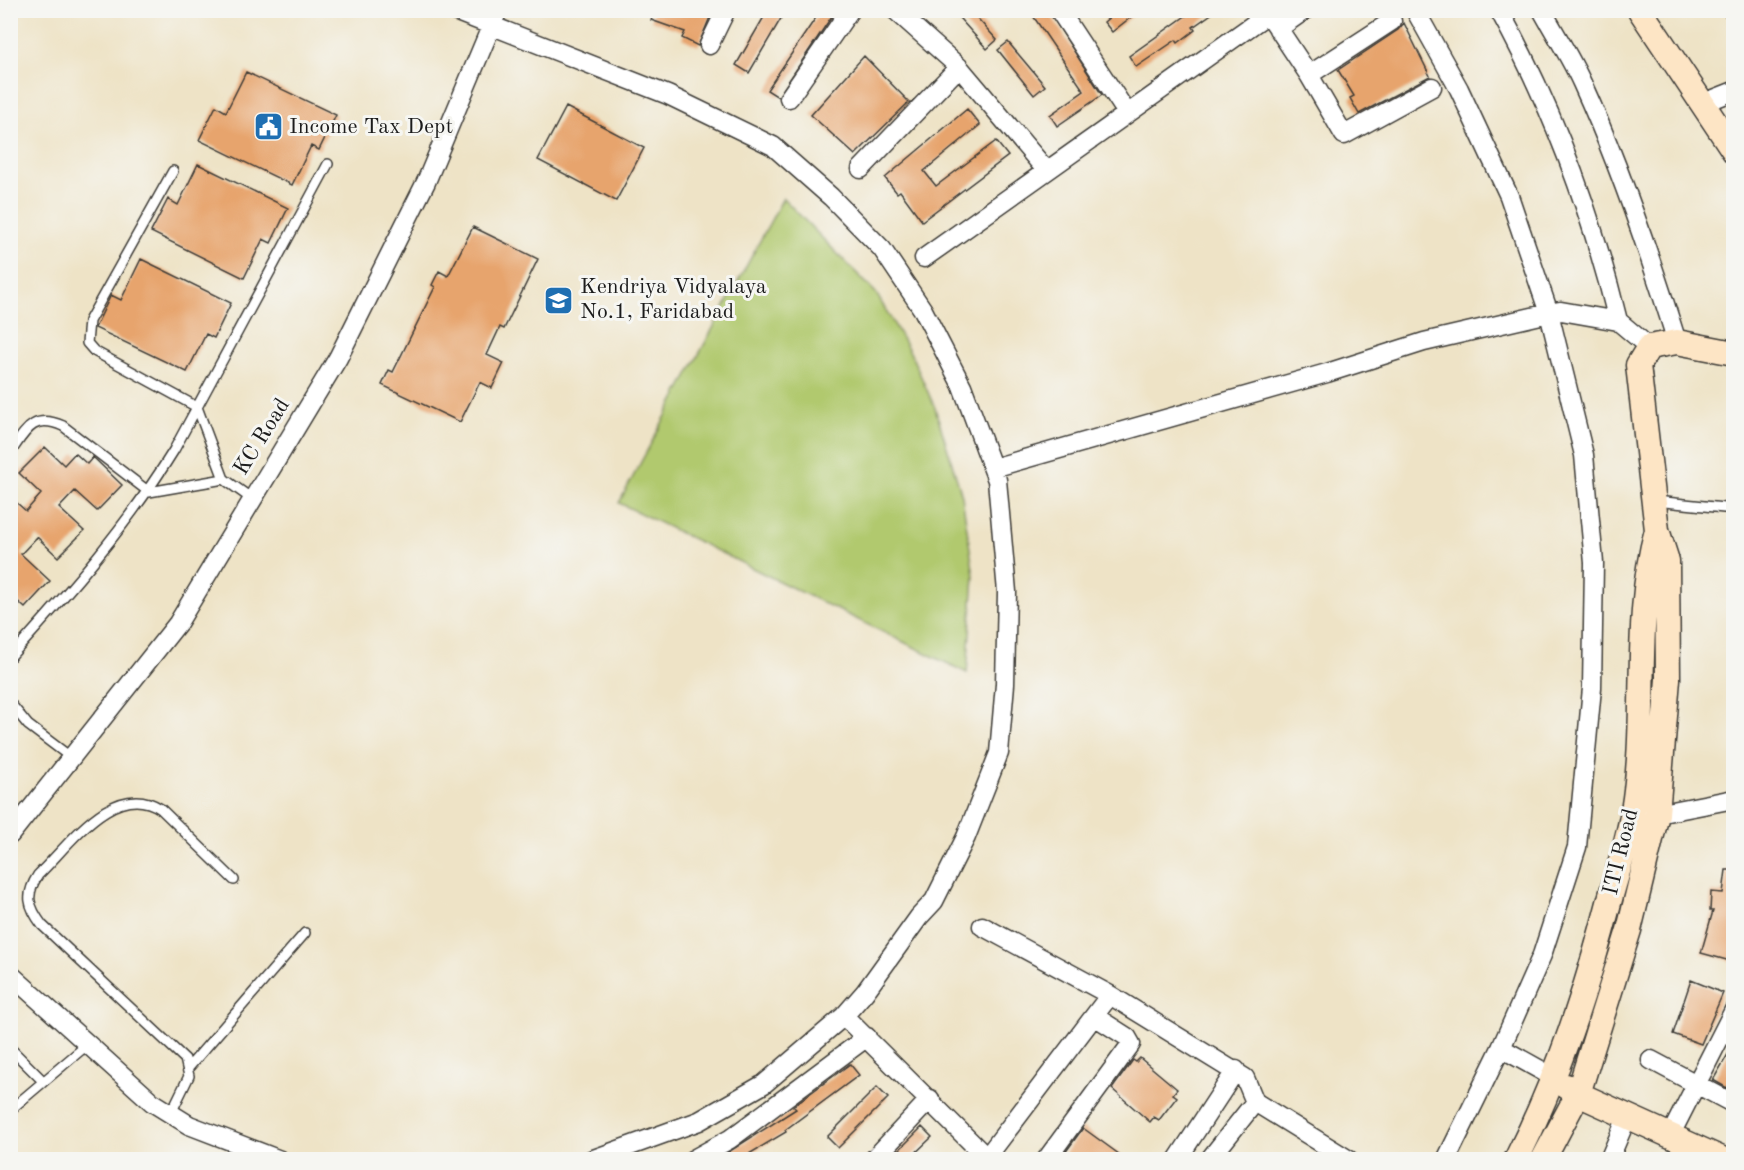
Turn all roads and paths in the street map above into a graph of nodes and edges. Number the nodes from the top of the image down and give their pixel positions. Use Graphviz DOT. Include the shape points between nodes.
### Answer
graph roads {
  1 [pos="452,10"];
  2 [pos="726,10"];
  3 [pos="850,10"];
  4 [pos="895,10"];
  5 [pos="1305,10"];
  6 [pos="1415,10"];
  7 [pos="1499,10"];
  8 [pos="1542,10"];
  9 [pos="1064,12"];
  10 [pos="1643,12"];
  11 [pos="495,18"];
  12 [pos="1271,18"];
  13 [pos="1392,21"];
  14 [pos="709,45"];
  15 [pos="959,67"];
  16 [pos="1310,75"];
  17 [pos="1432,87"];
  18 [pos="1734,91"];
  19 [pos="789,98"];
  20 [pos="1701,104"];
  21 [pos="1127,113"];
  22 [pos="1734,151"];
  23 [pos="328,164"];
  24 [pos="861,169"];
  25 [pos="1047,170"];
  26 [pos="173,171"];
  27 [pos="924,258"];
  28 [pos="1549,313"];
  29 [pos="1618,321"];
  30 [pos="1677,342"];
  31 [pos="1734,353"];
  32 [pos="1644,356"];
  33 [pos="197,407"];
  34 [pos="10,453"];
  35 [pos="993,468"];
  36 [pos="224,479"];
  37 [pos="148,492"];
  38 [pos="252,499"];
  39 [pos="1655,501"];
  40 [pos="1734,508"];
  41 [pos="1657,530"];
  42 [pos="10,657"];
  43 [pos="10,703"];
  44 [pos="73,759"];
  45 [pos="1734,799"];
  46 [pos="1633,811"];
  47 [pos="1657,814"];
  48 [pos="10,835"];
  49 [pos="234,880"];
  50 [pos="981,926"];
  51 [pos="305,933"];
  52 [pos="10,974"];
  53 [pos="1110,995"];
  54 [pos="1734,1010"];
  55 [pos="844,1016"];
  56 [pos="1095,1016"];
  57 [pos="867,1037"];
  58 [pos="88,1044"];
  59 [pos="10,1048"];
  60 [pos="1501,1048"];
  61 [pos="1652,1060"];
  62 [pos="189,1067"];
  63 [pos="1236,1070"];
  64 [pos="1555,1078"];
  65 [pos="43,1081"];
  66 [pos="1698,1083"];
  67 [pos="1578,1094"];
  68 [pos="930,1099"];
  69 [pos="1255,1102"];
  70 [pos="1734,1104"];
  71 [pos="10,1110"];
  72 [pos="171,1113"];
  73 [pos="1628,1115"];
  74 [pos="1671,1134"];
  75 [pos="988,1158"];
  76 [pos="280,1160"];
  77 [pos="591,1160"];
  78 [pos="692,1160"];
  79 [pos="873,1160"];
  80 [pos="1046,1160"];
  81 [pos="1176,1160"];
  82 [pos="1209,1160"];
  83 [pos="1349,1160"];
  84 [pos="1446,1160"];
  85 [pos="1516,1160"];
  86 [pos="1543,1160"];
  87 [pos="1609,1160"];
  88 [pos="1724,1160"];
  1 -- 11 [label="street"];
  2 -- 14 [label="street"];
  3 -- 19 [label="street"];
  4 -- 15 [label="street"];
  5 -- 12 [label="street"];
  6 -- 28 [label="street" via="1459,89 1509,196"];
  7 -- 29 [label="street" via="1558,135 1588,210"];
  8 -- 30 [label="street" via="1582,81"];
  9 -- 21 [label="street"];
  10 -- 20 [label="street"];
  11 -- 35 [label="street" via="773,146 839,205 882,249 923,310 962,386"];
  11 -- 38 [label="street, KC Road" via="426,182 344,348"];
  12 -- 16 [label="street"];
  12 -- 21 [label="street"];
  13 -- 16 [label="street"];
  15 -- 24 [label="street"];
  15 -- 25 [label="street"];
  16 -- 17 [label="street" via="1344,135"];
  18 -- 20 [label="street"];
  20 -- 22 [label="street"];
  21 -- 25 [label="street"];
  23 -- 33 [label="lane"];
  25 -- 27 [label="street"];
  26 -- 33 [label="lane" via="89,321 86,336 94,351"];
  28 -- 29 [label="street" via="1561,311"];
  28 -- 35 [label="street" via="1424,342"];
  28 -- 60 [label="street" via="1584,455 1594,563 1592,688 1577,847 1542,955"];
  29 -- 32 [label="street"];
  30 -- 31 [label="street"];
  30 -- 32 [label="street"];
  32 -- 39 [label="street, ITI Road"];
  33 -- 36 [label="lane"];
  33 -- 37 [label="lane"];
  34 -- 37 [label="lane" via="31,426 50,420"];
  35 -- 55 [label="street" via="1007,592 999,753 966,837 934,901"];
  36 -- 37 [label="lane"];
  36 -- 38 [label="lane"];
  37 -- 42 [label="lane"];
  38 -- 44 [label="street, KC Road" via="178,623"];
  39 -- 40 [label="lane"];
  39 -- 41 [label="street, ITI Road"];
  41 -- 46 [label="street, ITI Road" via="1647,566 1642,721"];
  41 -- 47 [label="street, ITI Road" via="1667,561 1668,679"];
  43 -- 44 [label="lane" via="28,725"];
  44 -- 48 [label="street, KC Road"];
  45 -- 47 [label="street"];
  46 -- 47 [label="street"];
  46 -- 64 [label="street, ITI Road" via="1586,991"];
  47 -- 67 [label="street, ITI Road" via="1629,930"];
  49 -- 62 [label="lane" via="161,809 136,799 105,810 31,886 30,910 42,925 176,1048"];
  50 -- 53 [label="street"];
  51 -- 62 [label="lane"];
  52 -- 58 [label="street"];
  53 -- 56 [label="street"];
  53 -- 63 [label="street"];
  54 -- 66 [label="street"];
  55 -- 57 [label="street"];
  55 -- 77 [label="street" via="764,1084 699,1121"];
  56 -- 75 [label="street"];
  56 -- 80 [label="street" via="1127,1037 1131,1044"];
  57 -- 68 [label="street"];
  57 -- 78 [label="street" via="730,1139"];
  58 -- 65 [label="lane"];
  58 -- 72 [label="street" via="124,1078"];
  59 -- 65 [label="lane"];
  60 -- 64 [label="street"];
  60 -- 84 [label="street"];
  61 -- 66 [label="street"];
  62 -- 72 [label="lane" via="189,1076"];
  63 -- 69 [label="street" via="1245,1078"];
  63 -- 81 [label="street"];
  64 -- 67 [label="street"];
  64 -- 85 [label="street, ITI Road"];
  65 -- 71 [label="lane"];
  66 -- 70 [label="street"];
  66 -- 74 [label="street"];
  67 -- 73 [label="street"];
  67 -- 86 [label="street, ITI Road"];
  68 -- 75 [label="street"];
  68 -- 79 [label="street"];
  69 -- 82 [label="street"];
  69 -- 83 [label="street"];
  72 -- 76 [label="street" via="199,1129"];
  73 -- 74 [label="street"];
  73 -- 87 [label="street"];
  74 -- 88 [label="street"];
}
